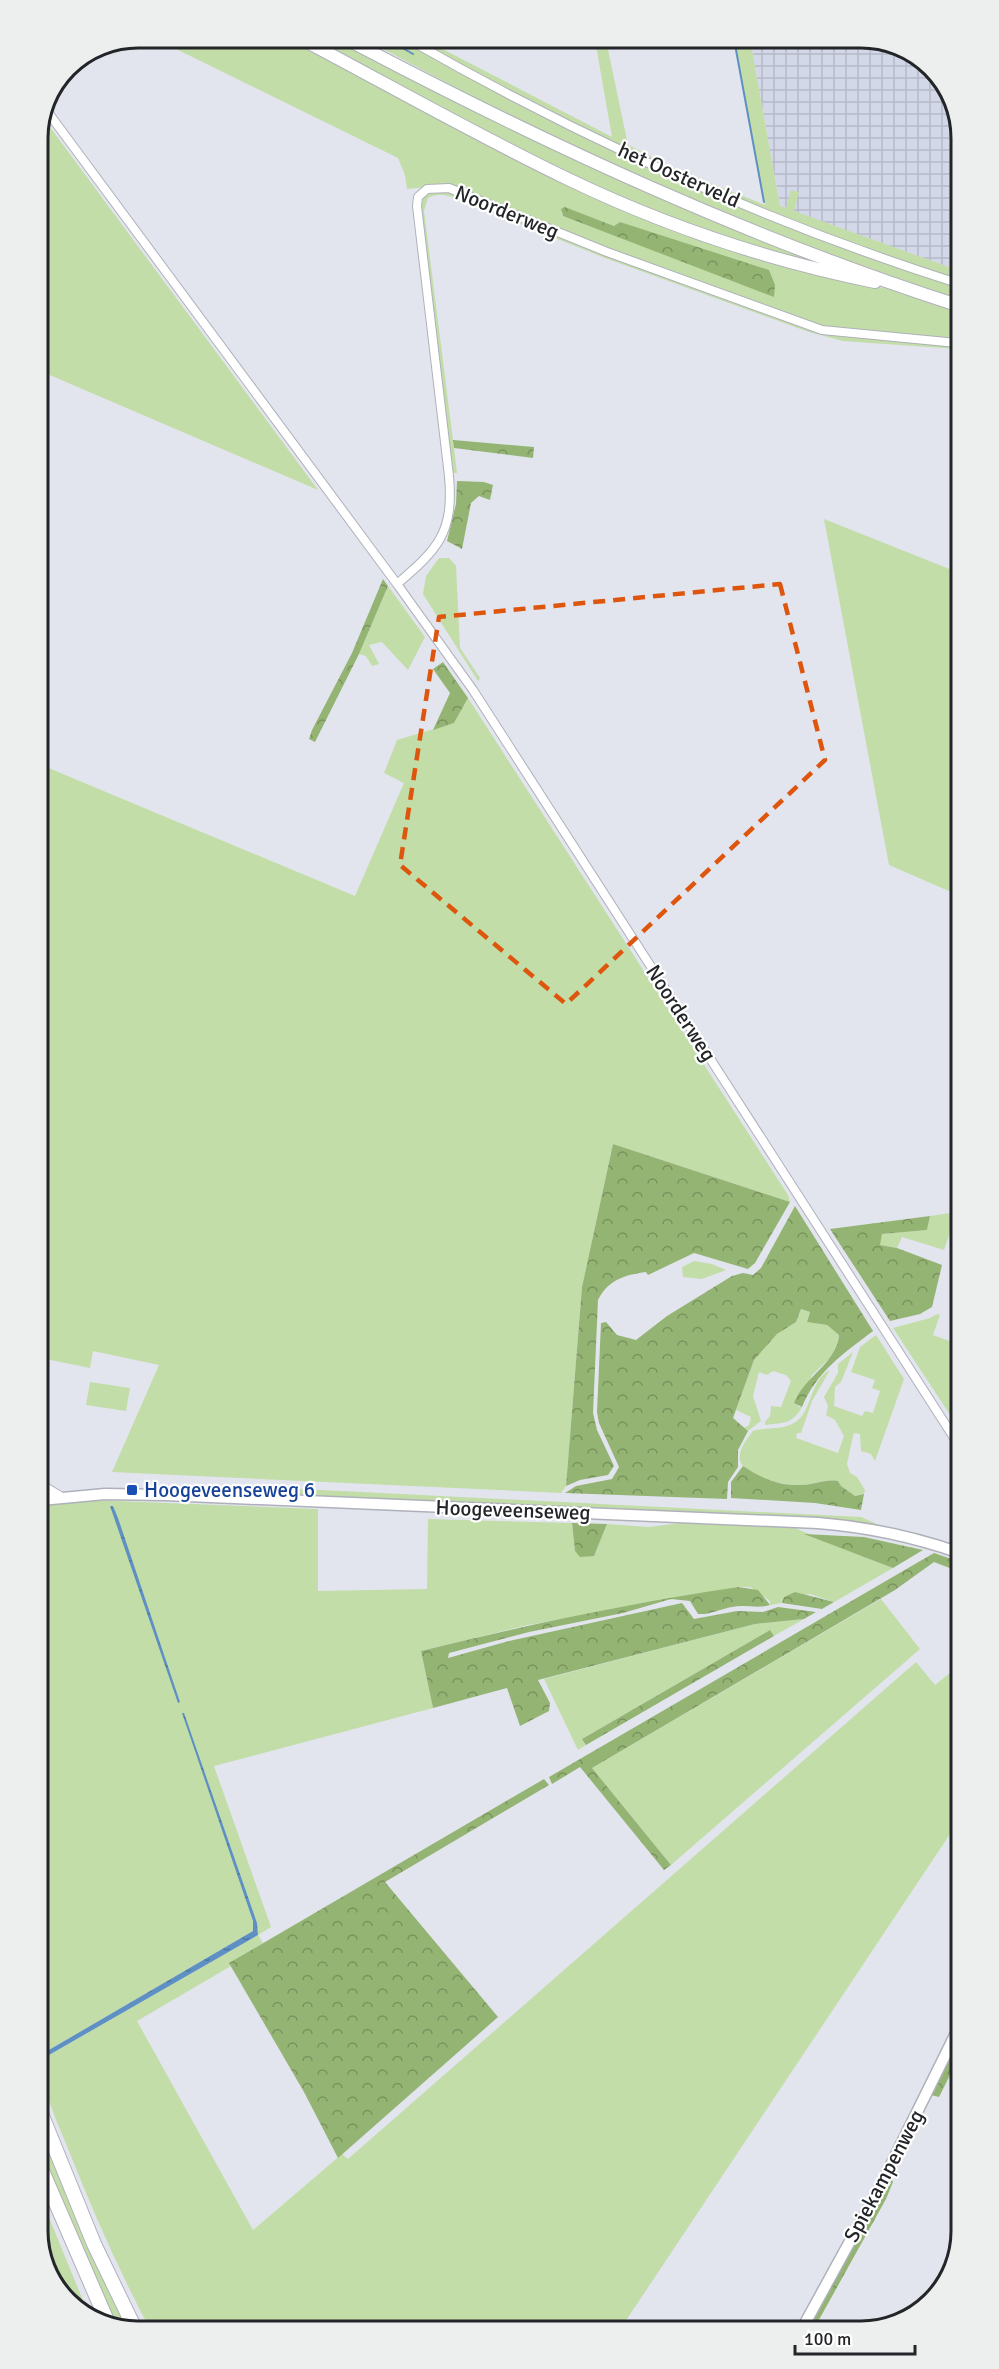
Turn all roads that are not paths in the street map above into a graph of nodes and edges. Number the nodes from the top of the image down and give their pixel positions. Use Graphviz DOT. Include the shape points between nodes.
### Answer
graph roads {
  1 [pos="318,48"];
  2 [pos="364,48"];
  3 [pos="424,48"];
  4 [pos="51,117"];
  5 [pos="951,281"];
  6 [pos="902,287"];
  7 [pos="951,303"];
  8 [pos="951,342"];
  9 [pos="397,584"];
  10 [pos="951,1432"];
  11 [pos="48,1489"];
  12 [pos="62,1497"];
  13 [pos="48,1499"];
  14 [pos="951,1550"];
  15 [pos="951,2043"];
  16 [pos="48,2131"];
  17 [pos="48,2185"];
  18 [pos="124,2308"];
  19 [pos="104,2314"];
  20 [pos="131,2321"];
  21 [pos="134,2321"];
  22 [pos="806,2321"];
  1 -- 6 [label="highway" via="571,181 621,202 766,254"];
  2 -- 6 [label="highway" via="577,155 689,204"];
  3 -- 5 [label="street, het Oosterveld" via="567,123 703,187 809,231"];
  4 -- 9 [label="street, Noorderweg"];
  6 -- 7 [label="highway"];
  8 -- 9 [label="street, Noorderweg" via="822,330 607,252 446,187 427,189 418,197 417,206 450,513 434,551"];
  9 -- 10 [label="street, Noorderweg" via="473,690"];
  11 -- 12 [label="street, Hoogeveenseweg"];
  12 -- 13 [label="main road, Hoogeveenseweg"];
  12 -- 14 [label="main road, Hoogeveenseweg" via="165,1495 818,1523 884,1530"];
  15 -- 22 [label="main road, Spiekampenweg" via="883,2181"];
  16 -- 18 [label="highway"];
  17 -- 19 [label="highway"];
  18 -- 20 [label="highway"];
  18 -- 21 [label="highway"];
}
